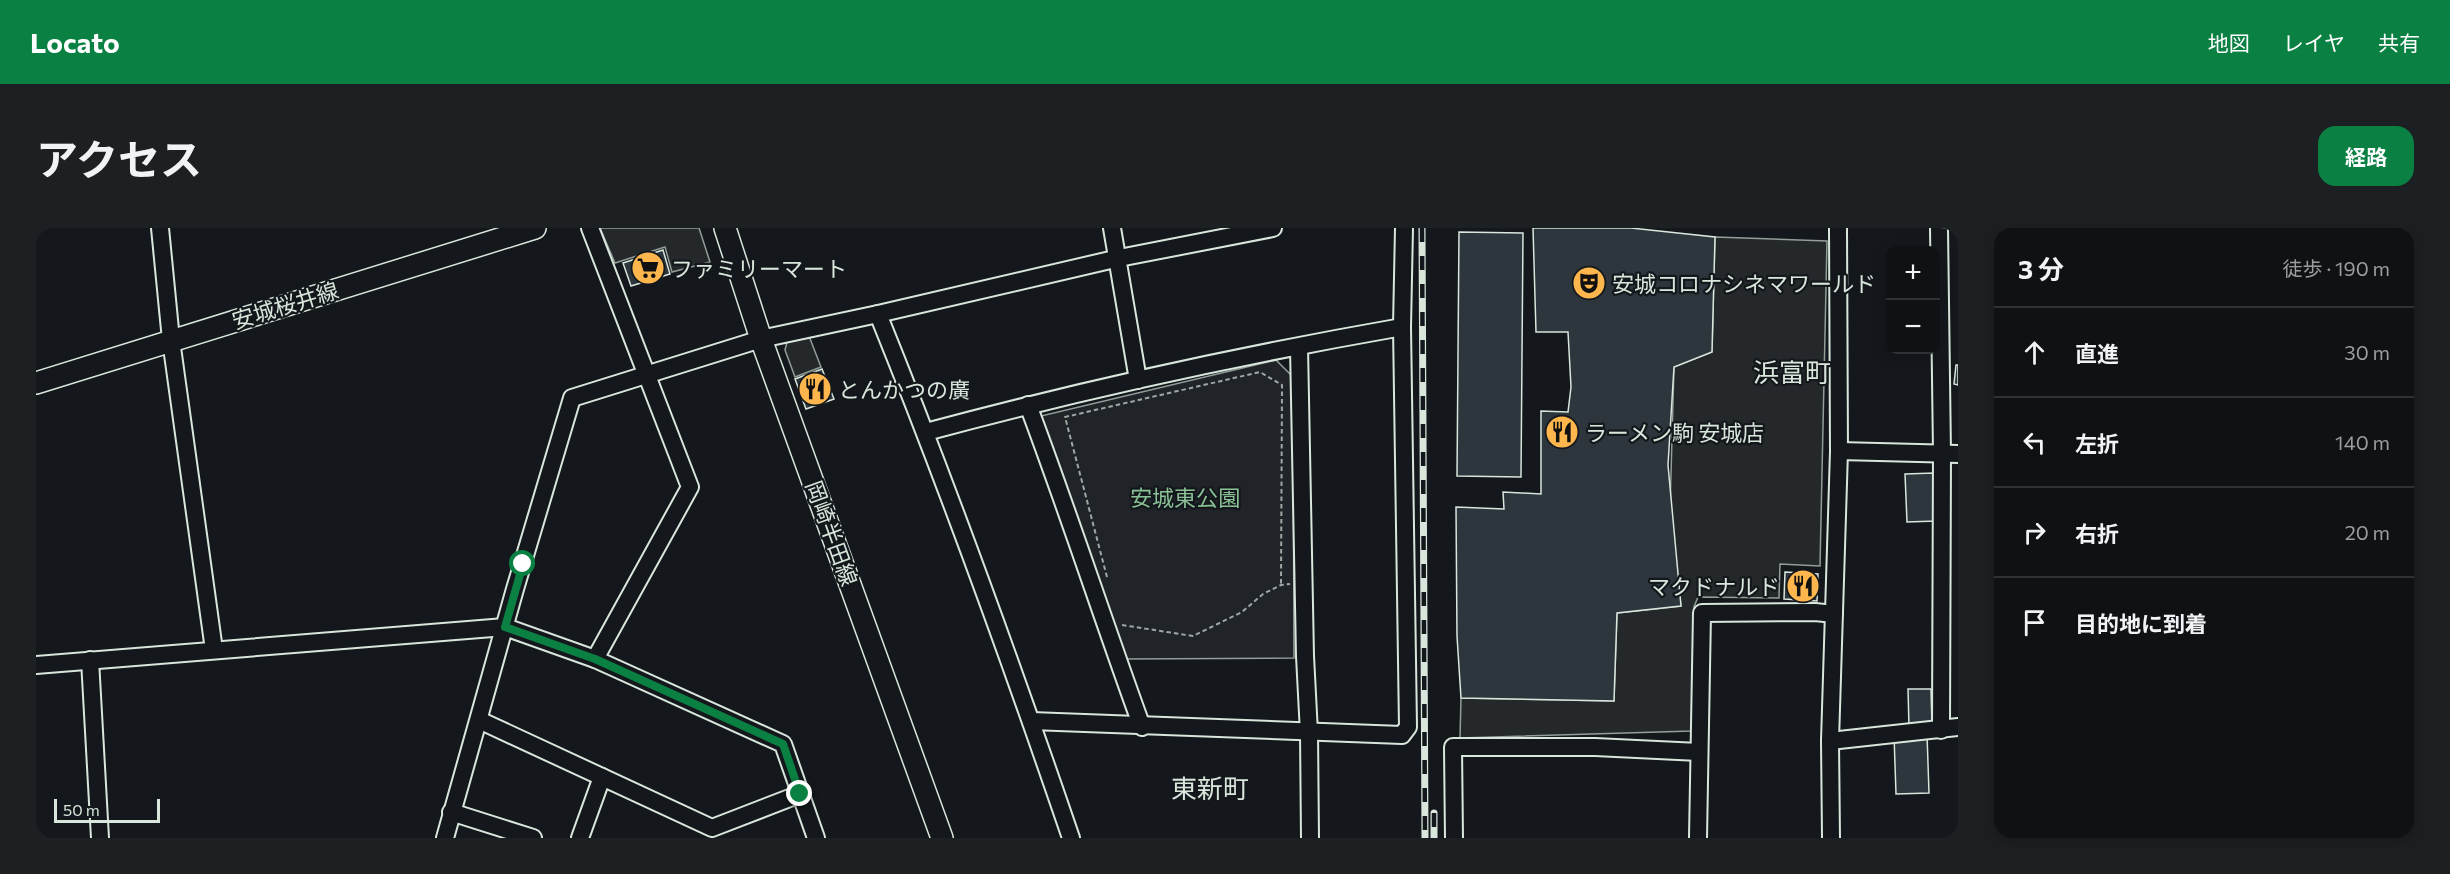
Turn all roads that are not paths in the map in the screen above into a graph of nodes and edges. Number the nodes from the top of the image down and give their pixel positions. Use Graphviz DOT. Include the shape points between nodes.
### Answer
graph roads {
  1 [pos="160,228"];
  2 [pos="535,228"];
  3 [pos="590,228"];
  4 [pos="725,228"];
  5 [pos="1112,228"];
  6 [pos="1273,228"];
  7 [pos="1404,228"];
  8 [pos="1832,228"];
  9 [pos="1840,228"];
  10 [pos="1938,228"];
  11 [pos="1119,258"];
  12 [pos="878,314"];
  13 [pos="1402,327"];
  14 [pos="761,339"];
  15 [pos="171,340"];
  16 [pos="1299,347"];
  17 [pos="648,374"];
  18 [pos="1138,380"];
  19 [pos="36,383"];
  20 [pos="1028,405"];
  21 [pos="926,432"];
  22 [pos="1839,451"];
  23 [pos="1950,453"];
  24 [pos="1834,614"];
  25 [pos="505,627"];
  26 [pos="214,650"];
  27 [pos="595,659"];
  28 [pos="90,660"];
  29 [pos="36,665"];
  30 [pos="479,720"];
  31 [pos="1031,721"];
  32 [pos="1142,727"];
  33 [pos="1949,729"];
  34 [pos="1310,733"];
  35 [pos="1830,741"];
  36 [pos="1700,752"];
  37 [pos="602,777"];
  38 [pos="800,794"];
  39 [pos="450,812"];
  40 [pos="100,838"];
  41 [pos="445,838"];
  42 [pos="533,838"];
  43 [pos="580,838"];
  44 [pos="816,838"];
  45 [pos="942,838"];
  46 [pos="1071,838"];
  47 [pos="1310,838"];
  48 [pos="1454,838"];
  49 [pos="1698,838"];
  50 [pos="1831,838"];
  1 -- 15 [label="street"];
  2 -- 15 [label="main road, 安城桜井線"];
  3 -- 17 [label="street"];
  4 -- 14 [label="main road, 岡崎半田線"];
  5 -- 11 [label="street"];
  6 -- 11 [label="street"];
  7 -- 13 [label="street"];
  8 -- 9 [label="street"];
  9 -- 22 [label="street"];
  10 -- 23 [label="street"];
  11 -- 12 [label="street"];
  11 -- 18 [label="street"];
  12 -- 14 [label="street"];
  12 -- 21 [label="street"];
  13 -- 16 [label="street"];
  13 -- 34 [label="street" via="1408,727 1402,735"];
  14 -- 17 [label="street"];
  14 -- 45 [label="main road, 岡崎半田線"];
  15 -- 19 [label="main road, 安城桜井線"];
  15 -- 26 [label="street"];
  16 -- 18 [label="street"];
  16 -- 34 [label="street"];
  17 -- 25 [label="street" via="572,398"];
  17 -- 27 [label="street" via="690,487"];
  18 -- 20 [label="street"];
  20 -- 21 [label="street"];
  20 -- 32 [label="street"];
  21 -- 31 [label="street"];
  22 -- 23 [label="street"];
  22 -- 24 [label="street"];
  23 -- 33 [label="street"];
  24 -- 35 [label="street"];
  24 -- 36 [label="street" via="1702,613"];
  25 -- 26 [label="street"];
  25 -- 27 [label="street"];
  25 -- 30 [label="street"];
  26 -- 28 [label="street"];
  27 -- 38 [label="street" via="783,744"];
  28 -- 29 [label="street"];
  28 -- 40 [label="street"];
  30 -- 37 [label="street"];
  30 -- 39 [label="street"];
  31 -- 32 [label="street"];
  31 -- 46 [label="street"];
  32 -- 34 [label="street"];
  33 -- 35 [label="street"];
  34 -- 47 [label="street"];
  35 -- 50 [label="street"];
  36 -- 48 [label="street" via="1453,747"];
  36 -- 49 [label="street"];
  37 -- 38 [label="street" via="712,828"];
  37 -- 43 [label="street"];
  38 -- 44 [label="street"];
  39 -- 41 [label="street"];
  39 -- 42 [label="street"];
}
